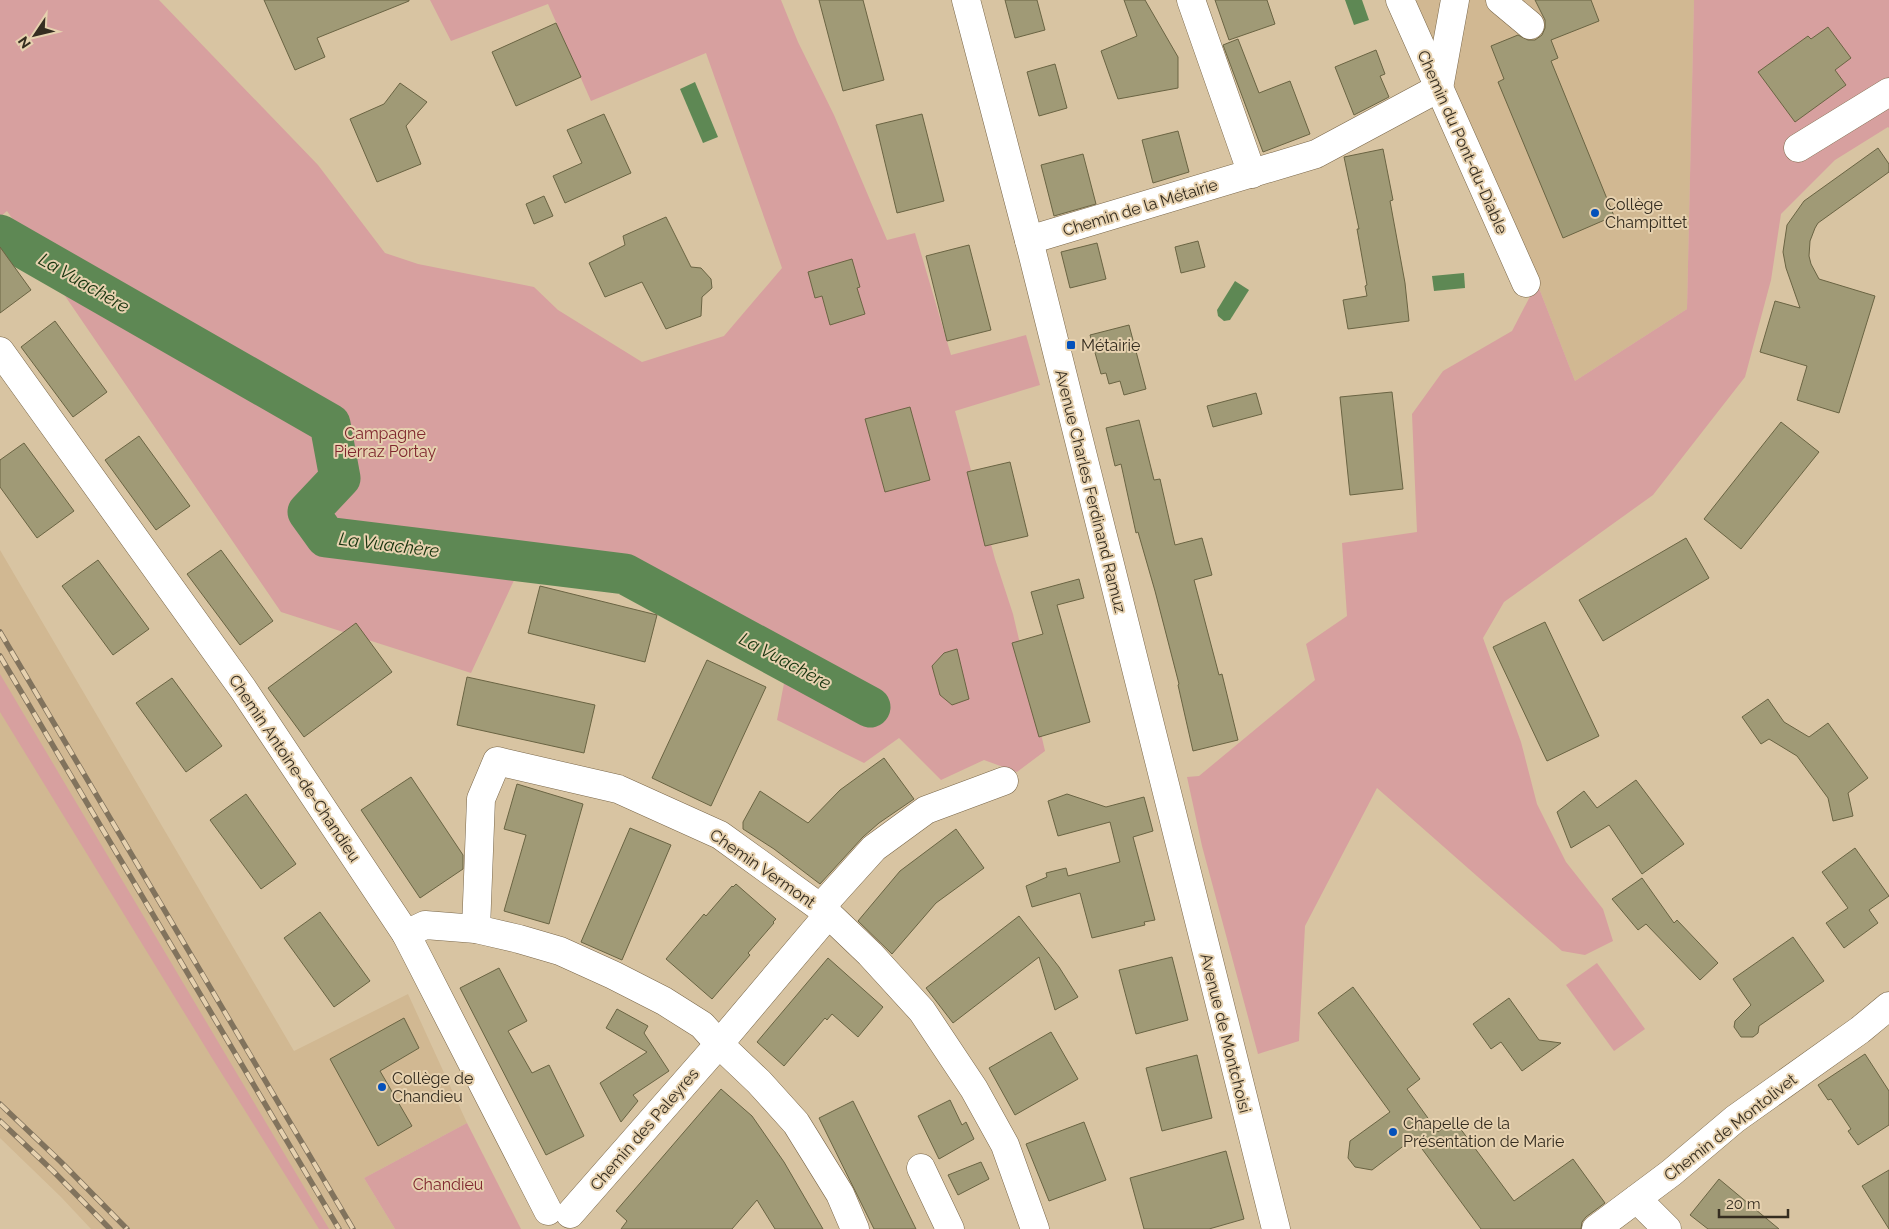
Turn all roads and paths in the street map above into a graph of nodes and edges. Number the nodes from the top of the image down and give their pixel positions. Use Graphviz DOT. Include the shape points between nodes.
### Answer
graph roads {
  1 [pos="966,0"];
  2 [pos="1191,0"];
  3 [pos="1400,0"];
  4 [pos="1455,0"];
  5 [pos="1500,0"];
  6 [pos="1530,25"];
  7 [pos="1439,88"];
  8 [pos="1889,92"];
  9 [pos="1798,148"];
  10 [pos="1252,174"];
  11 [pos="1029,240"];
  12 [pos="1526,283"];
  13 [pos="0,351"];
  14 [pos="1004,781"];
  15 [pos="1178,836"];
  16 [pos="825,911"];
  17 [pos="476,929"];
  18 [pos="406,934"];
  19 [pos="1889,1006"];
  20 [pos="719,1044"];
  21 [pos="921,1168"];
  22 [pos="1637,1199"];
  23 [pos="562,1221"];
  24 [pos="855,1229"];
  25 [pos="950,1229"];
  26 [pos="1035,1229"];
  27 [pos="1276,1229"];
  28 [pos="1596,1229"];
  29 [pos="1667,1229"];
  1 -- 11 [label="street, Avenue Charles Ferdinand Ramuz"];
  2 -- 10 [label="street"];
  3 -- 7 [label="street, Chemin du Pont-du-Diable"];
  4 -- 7 [label="street"];
  5 -- 6 [label="street"];
  7 -- 10 [label="street, Chemin de la Métairie" via="1316,154"];
  7 -- 12 [label="street, Chemin du Pont-du-Diable"];
  8 -- 9 [label="street"];
  10 -- 11 [label="street, Chemin de la Métairie"];
  11 -- 15 [label="street, Avenue Charles Ferdinand Ramuz"];
  13 -- 18 [label="street, Chemin Antoine-de-Chandieu" via="243,689"];
  14 -- 16 [label="street, Chemin des Paleyres" via="926,810 874,848 828,899"];
  15 -- 27 [label="street, Avenue de Montchoisi"];
  16 -- 17 [label="street, Chemin Vermont" via="720,834 618,789 497,761 481,799"];
  16 -- 20 [label="street, Chemin des Paleyres" via="822,922"];
  16 -- 26 [label="street, Chemin Vermont" via="922,1011 974,1089 1004,1145"];
  17 -- 18 [label="street" via="425,925"];
  17 -- 20 [label="street" via="560,952 613,975 702,1025"];
  18 -- 23 [label="street, Chemin Antoine-de-Chandieu"];
  19 -- 22 [label="street, Chemin de Montolivet" via="1735,1119"];
  20 -- 23 [label="street, Chemin des Paleyres"];
  20 -- 24 [label="street" via="760,1082 796,1123 840,1194"];
  21 -- 25 [label="street"];
  22 -- 28 [label="street, Chemin de Montolivet"];
  22 -- 29 [label="street"];
}
